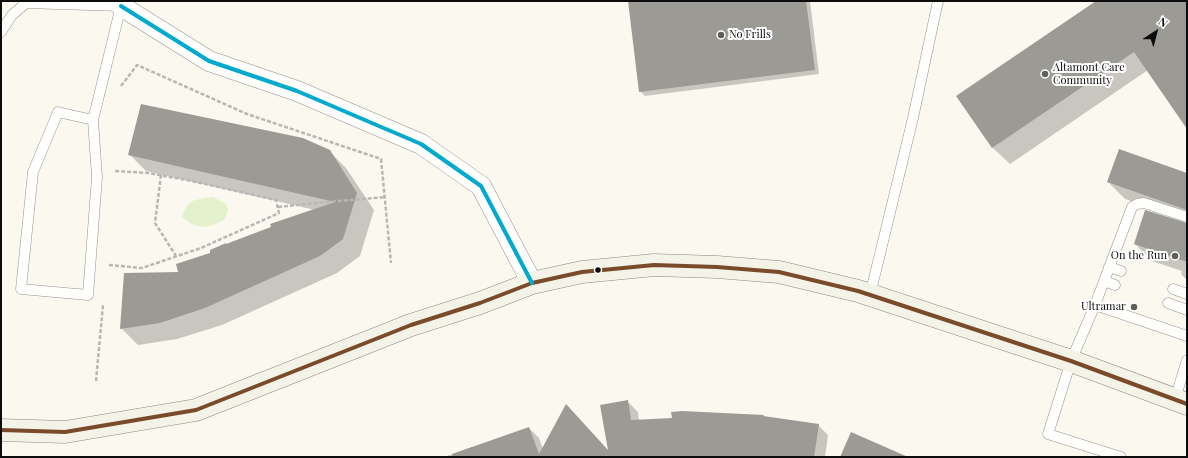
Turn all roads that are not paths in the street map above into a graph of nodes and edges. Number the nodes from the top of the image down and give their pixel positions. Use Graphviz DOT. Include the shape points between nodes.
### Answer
graph roads {
  1 [pos="938,1"];
  2 [pos="121,6"];
  3 [pos="1,32"];
  4 [pos="93,120"];
  5 [pos="1187,217"];
  6 [pos="1109,267"];
  7 [pos="1121,271"];
  8 [pos="1104,281"];
  9 [pos="532,283"];
  10 [pos="1116,285"];
  11 [pos="1172,289"];
  12 [pos="1187,294"];
  13 [pos="870,295"];
  14 [pos="1168,303"];
  15 [pos="1095,305"];
  16 [pos="1187,310"];
  17 [pos="1187,336"];
  18 [pos="1187,360"];
  19 [pos="1071,361"];
  20 [pos="1181,402"];
  21 [pos="1,430"];
  22 [pos="1121,457"];
  1 -- 13 [label="lane" via="913,118"];
  2 -- 3 [label="lane" via="26,3 12,15"];
  2 -- 4 [label="lane"];
  2 -- 9 [label="street" via="209,61 297,90 421,144 481,186"];
  4 -- 4 [label="lane" via="98,177 88,295 21,289 33,172 58,112"];
  5 -- 6 [label="lane" via="1144,203 1132,207"];
  6 -- 7 [label="lane"];
  6 -- 8 [label="lane"];
  8 -- 10 [label="lane"];
  8 -- 15 [label="lane"];
  9 -- 13 [label="street" via="582,272 654,265 717,267 779,272"];
  9 -- 21 [label="street" via="411,325 196,410 65,432"];
  11 -- 12 [label="lane"];
  13 -- 19 [label="street"];
  14 -- 16 [label="lane"];
  15 -- 17 [label="lane"];
  15 -- 19 [label="lane"];
  18 -- 20 [label="lane"];
  19 -- 20 [label="street"];
  19 -- 22 [label="lane" via="1048,434"];
}
